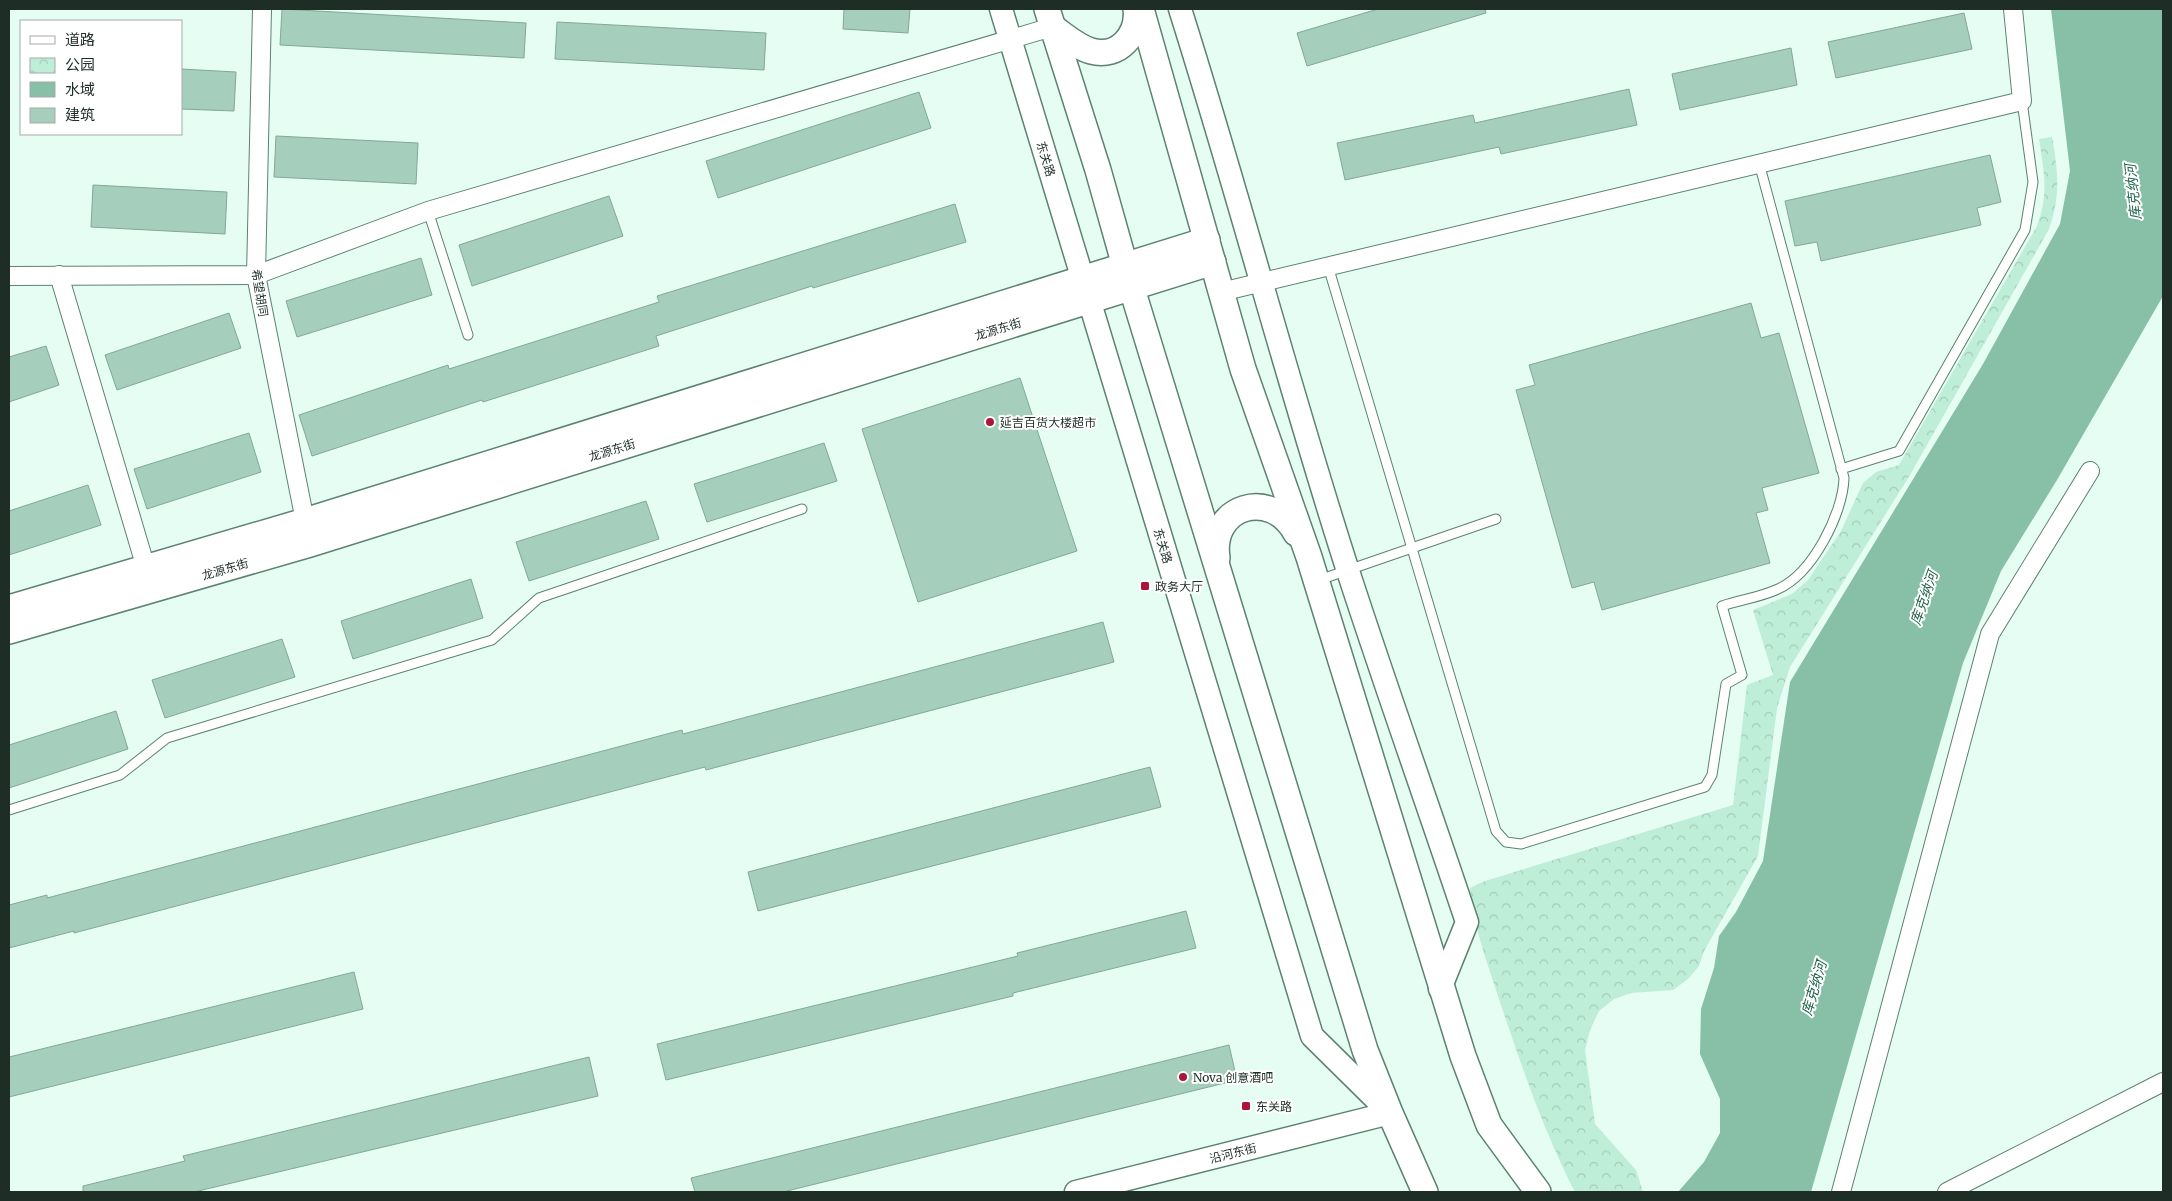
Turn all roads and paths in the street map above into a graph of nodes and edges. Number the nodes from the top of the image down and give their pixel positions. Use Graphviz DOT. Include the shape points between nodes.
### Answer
graph roads {
  1 [pos="262,9"];
  2 [pos="1001,9"];
  3 [pos="1136,9"];
  4 [pos="1141,9"];
  5 [pos="1180,9"];
  6 [pos="2013,9"];
  7 [pos="1049,18"];
  8 [pos="1010,39"];
  9 [pos="2022,100"];
  10 [pos="1759,163"];
  11 [pos="428,211"];
  12 [pos="1210,251"];
  13 [pos="1328,266"];
  14 [pos="59,275"];
  15 [pos="256,275"];
  16 [pos="9,276"];
  17 [pos="1128,277"];
  18 [pos="1261,282"];
  19 [pos="1086,290"];
  20 [pos="1221,292"];
  21 [pos="468,335"];
  22 [pos="1842,469"];
  23 [pos="2090,471"];
  24 [pos="802,510"];
  25 [pos="1496,519"];
  26 [pos="307,532"];
  27 [pos="1412,547"];
  28 [pos="146,568"];
  29 [pos="1312,569"];
  30 [pos="1348,570"];
  31 [pos="1219,571"];
  32 [pos="9,608"];
  33 [pos="9,631"];
  34 [pos="9,810"];
  35 [pos="1440,990"];
  36 [pos="2163,1082"];
  37 [pos="1390,1113"];
  38 [pos="1103,1189"];
  39 [pos="1076,1192"];
  40 [pos="1424,1192"];
  41 [pos="1538,1192"];
  42 [pos="1841,1192"];
  43 [pos="1947,1192"];
  1 -- 15 [label="street, 希望胡同"];
  2 -- 8 [label="street, 东关路"];
  3 -- 7 [label="main road" via="1135,28 1130,37 1115,50 1104,53 1083,48"];
  4 -- 12 [label="main road"];
  5 -- 18 [label="street" via="1219,131"];
  6 -- 9 [label="street"];
  7 -- 8 [label="street"];
  7 -- 17 [label="main road, 东关路" via="1098,170"];
  8 -- 11 [label="street"];
  8 -- 19 [label="street, 东关路"];
  9 -- 10 [label="street"];
  9 -- 22 [label="lane" via="2033,182 2025,230 1899,450"];
  10 -- 13 [label="street"];
  10 -- 22 [label="lane"];
  11 -- 15 [label="street"];
  11 -- 21 [label="lane"];
  12 -- 17 [label="main road, 龙源东街"];
  12 -- 20 [label="main road"];
  13 -- 18 [label="street"];
  13 -- 27 [label="lane"];
  14 -- 15 [label="street"];
  14 -- 16 [label="street"];
  14 -- 28 [label="street"];
  15 -- 26 [label="street, 希望胡同"];
  17 -- 19 [label="main road, 龙源东街"];
  17 -- 31 [label="main road, 东关路"];
  18 -- 20 [label="street"];
  18 -- 30 [label="street"];
  19 -- 26 [label="main road, 龙源东街"];
  19 -- 37 [label="street, 东关路" via="1312,1036"];
  20 -- 29 [label="main road" via="1243,369"];
  22 -- 27 [label="lane" via="1844,492 1837,515 1802,571 1778,589 1722,606 1742,676 1726,684 1712,775 1705,787 1521,844 1506,842 1496,831"];
  23 -- 42 [label="street" via="1990,634"];
  24 -- 34 [label="lane" via="539,598 492,640 167,738 120,775"];
  25 -- 27 [label="lane"];
  26 -- 28 [label="main road, 龙源东街"];
  26 -- 33 [label="main road, 龙源东街"];
  27 -- 30 [label="lane"];
  28 -- 32 [label="main road, 龙源东街"];
  29 -- 30 [label="lane"];
  29 -- 31 [label="main road" via="1290,522 1280,513 1255,506 1231,515 1223,525 1217,536"];
  29 -- 35 [label="main road"];
  30 -- 35 [label="street" via="1467,922"];
  31 -- 37 [label="main road, 东关路" via="1365,1050"];
  35 -- 41 [label="main road" via="1489,1125"];
  36 -- 43 [label="street"];
  37 -- 38 [label="street, 沿河东街"];
  37 -- 40 [label="main road, 东关路"];
  38 -- 39 [label="street, 沿河东街"];
}
